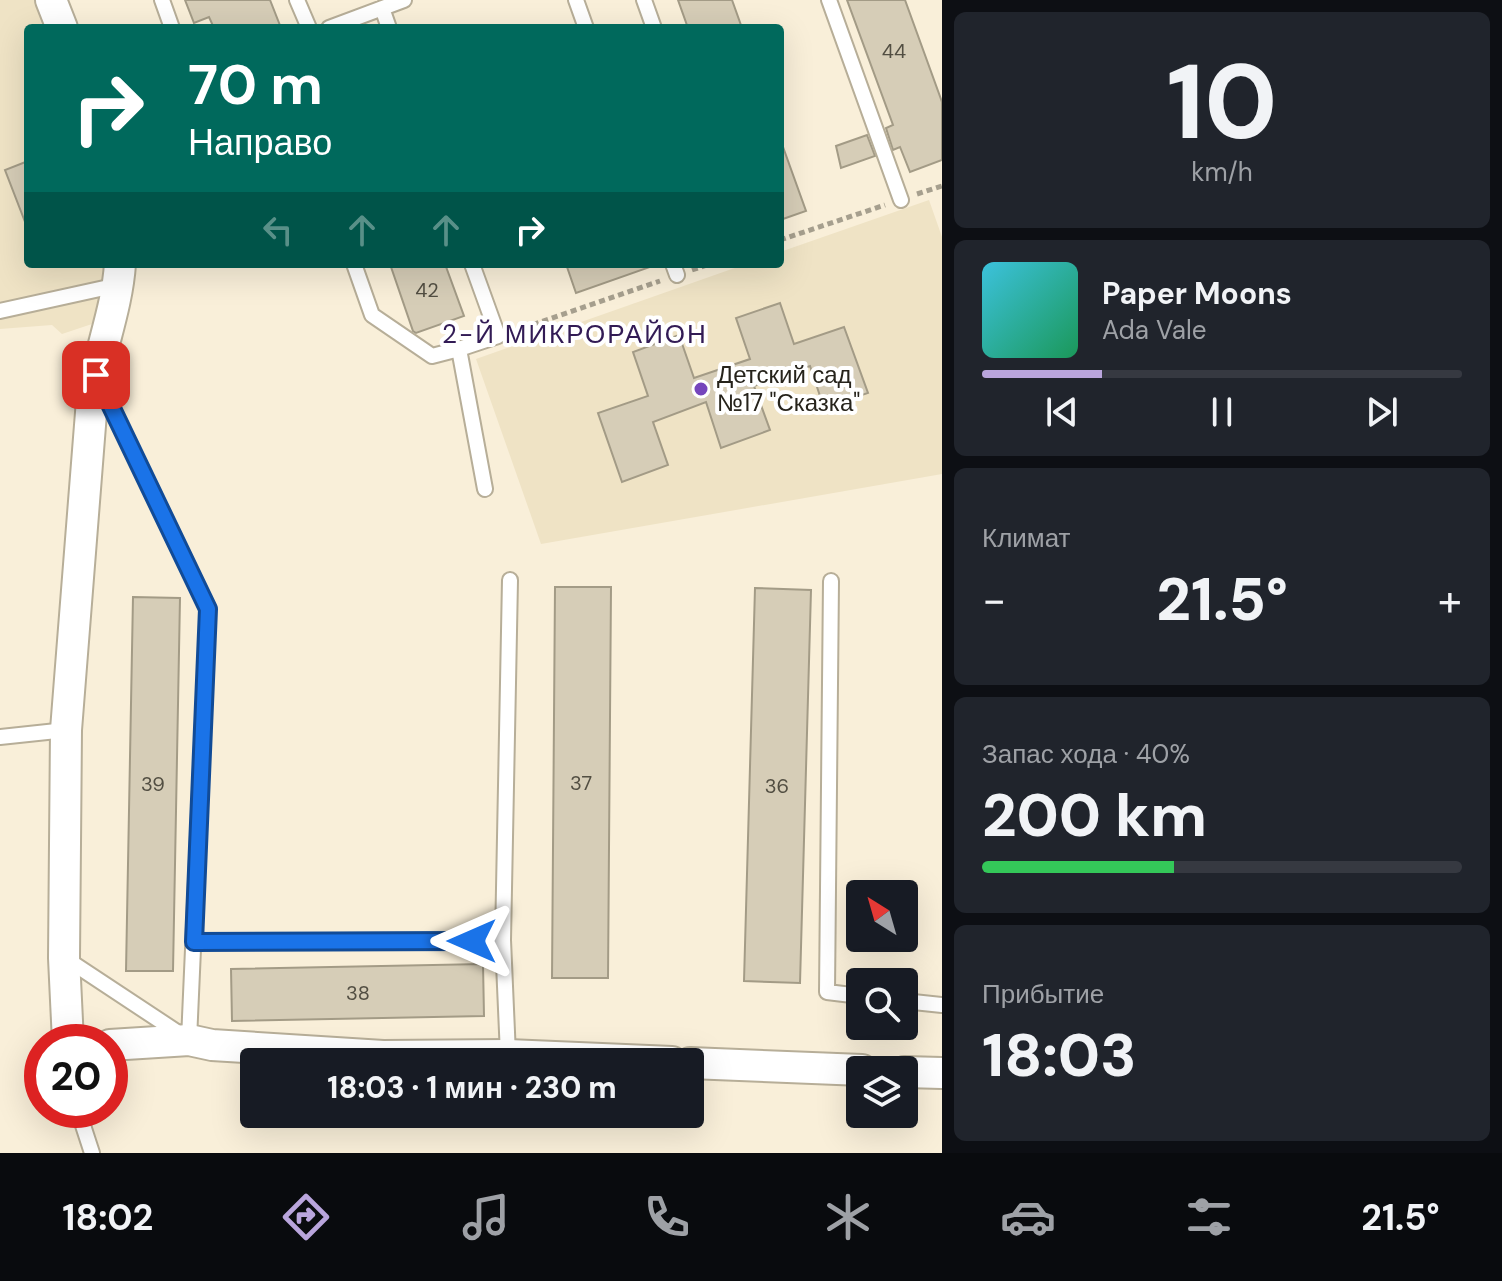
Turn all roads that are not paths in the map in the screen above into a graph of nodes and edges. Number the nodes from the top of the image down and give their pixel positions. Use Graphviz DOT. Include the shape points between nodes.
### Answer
graph roads {
  1 [pos="51,0"];
  2 [pos="162,0"];
  3 [pos="297,0"];
  4 [pos="404,0"];
  5 [pos="576,0"];
  6 [pos="644,0"];
  7 [pos="829,0"];
  8 [pos="382,8"];
  9 [pos="60,24"];
  10 [pos="171,24"];
  11 [pos="307,24"];
  12 [pos="340,24"];
  13 [pos="388,24"];
  14 [pos="585,24"];
  15 [pos="653,24"];
  16 [pos="901,200"];
  17 [pos="355,268"];
  18 [pos="473,268"];
  19 [pos="119,275"];
  20 [pos="0,311"];
  21 [pos="459,349"];
  22 [pos="96,375"];
  23 [pos="485,489"];
  24 [pos="510,580"];
  25 [pos="831,581"];
  26 [pos="66,730"];
  27 [pos="0,737"];
  28 [pos="503,940"];
  29 [pos="194,942"];
  30 [pos="64,958"];
  31 [pos="846,994"];
  32 [pos="918,1002"];
  33 [pos="942,1005"];
  34 [pos="67,1024"];
  35 [pos="189,1040"];
  36 [pos="128,1044"];
  37 [pos="254,1048"];
  38 [pos="508,1048"];
  39 [pos="704,1064"];
  40 [pos="846,1069"];
  41 [pos="918,1072"];
  42 [pos="942,1073"];
  43 [pos="84,1128"];
  44 [pos="92,1153"];
  1 -- 9 [label="street"];
  2 -- 10 [label="lane"];
  3 -- 11 [label="lane"];
  4 -- 8 [label="lane"];
  5 -- 14 [label="lane"];
  6 -- 15 [label="lane"];
  7 -- 16 [label="lane"];
  8 -- 12 [label="lane"];
  8 -- 13 [label="lane"];
  17 -- 21 [label="lane" via="372,315 432,356"];
  18 -- 21 [label="lane" via="498,336"];
  19 -- 20 [label="lane"];
  19 -- 22 [label="street"];
  21 -- 23 [label="lane"];
  22 -- 26 [label="street"];
  22 -- 29 [label="lane" via="208,609"];
  24 -- 28 [label="lane"];
  25 -- 31 [label="lane" via="827,992"];
  26 -- 27 [label="lane"];
  26 -- 30 [label="street"];
  28 -- 29 [label="lane"];
  28 -- 38 [label="lane"];
  29 -- 35 [label="lane"];
  30 -- 34 [label="street"];
  30 -- 35 [label="lane"];
  32 -- 33 [label="lane"];
  35 -- 36 [label="street"];
  35 -- 37 [label="street"];
  39 -- 40 [label="street"];
  41 -- 42 [label="street"];
  43 -- 44 [label="lane"];
}
